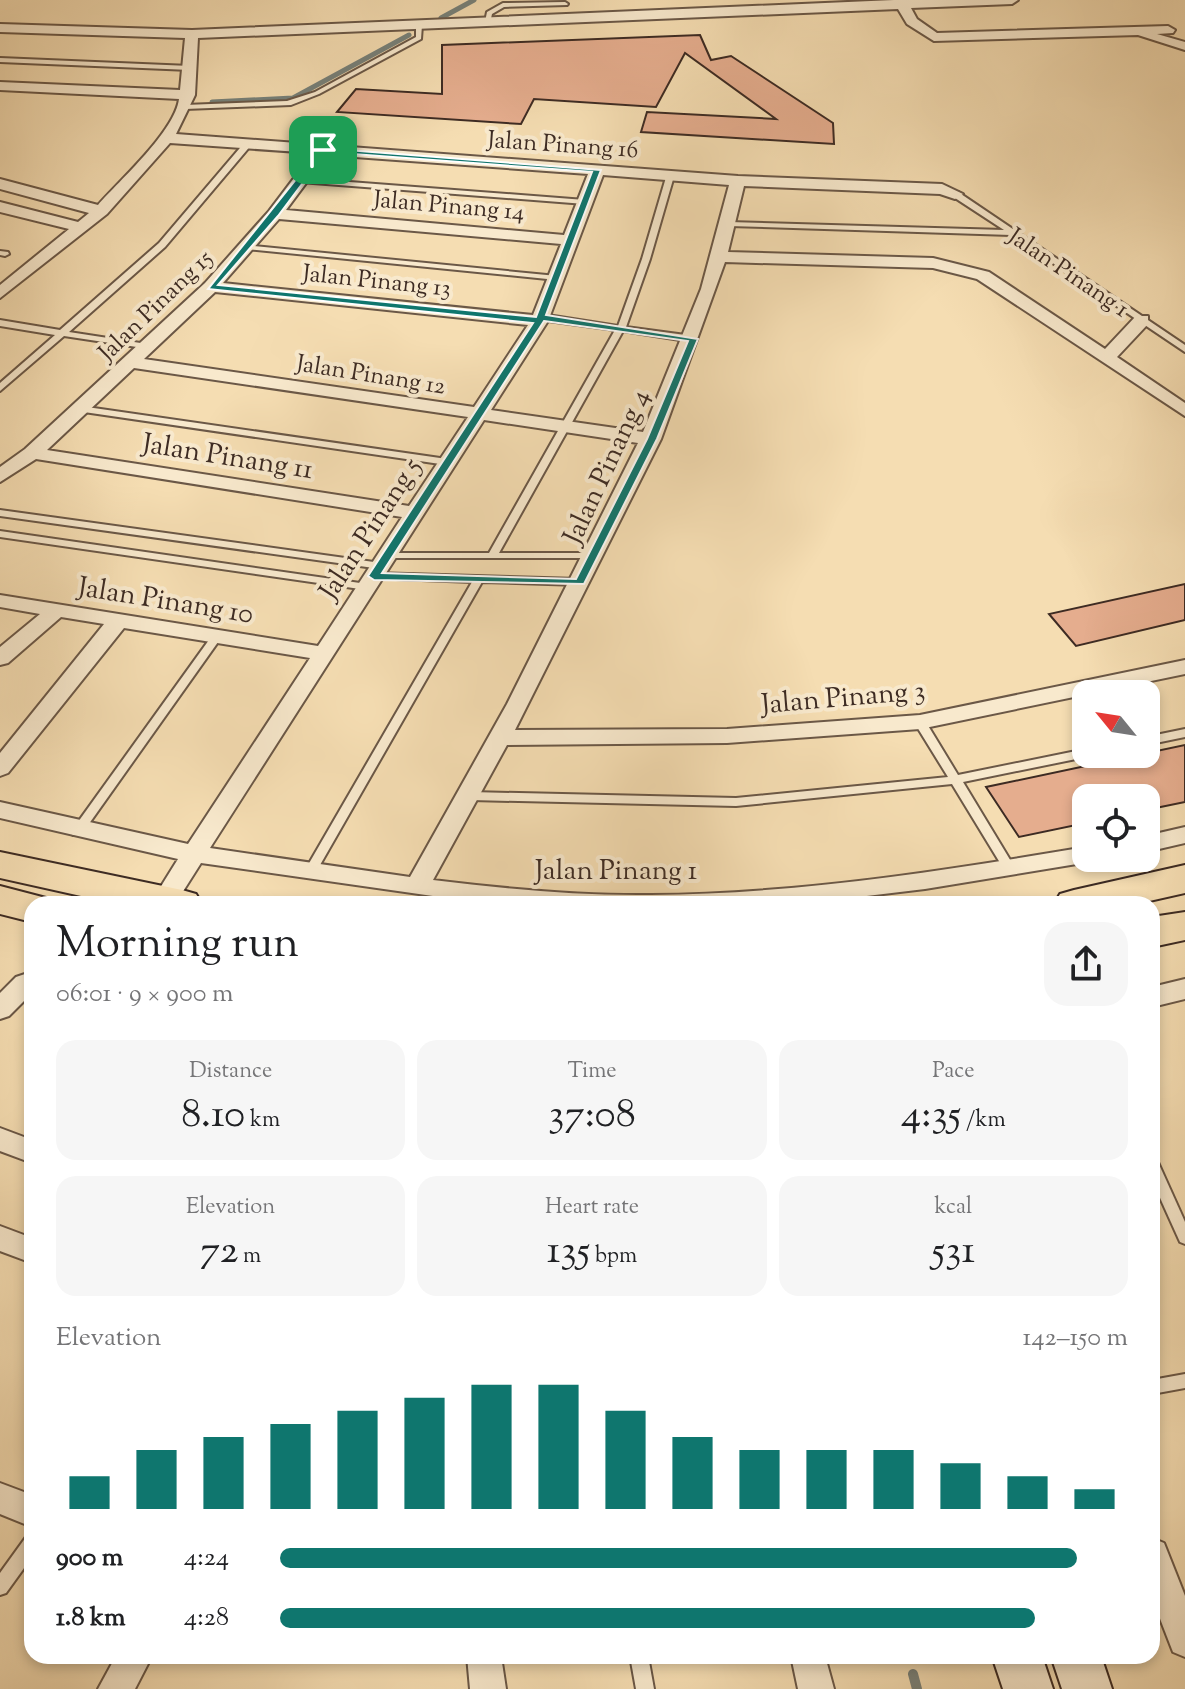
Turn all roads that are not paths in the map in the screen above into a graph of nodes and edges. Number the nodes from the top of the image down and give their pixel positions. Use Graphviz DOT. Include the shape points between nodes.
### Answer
graph roads {
  1 [pos="1012,0"];
  2 [pos="902,2"];
  3 [pos="565,4"];
  4 [pos="488,22"];
  5 [pos="419,25"];
  6 [pos="0,28"];
  7 [pos="1168,30"];
  8 [pos="1133,31"];
  9 [pos="192,34"];
  10 [pos="1185,46"];
  11 [pos="0,60"];
  12 [pos="190,68"];
  13 [pos="0,86"];
  14 [pos="186,101"];
  15 [pos="166,138"];
  16 [pos="248,144"];
  17 [pos="323,150"];
  18 [pos="597,170"];
  19 [pos="670,176"];
  20 [pos="300,180"];
  21 [pos="738,181"];
  22 [pos="0,184"];
  23 [pos="955,194"];
  24 [pos="585,202"];
  25 [pos="0,207"];
  26 [pos="101,211"];
  27 [pos="275,214"];
  28 [pos="729,224"];
  29 [pos="82,228"];
  30 [pos="1011,233"];
  31 [pos="571,240"];
  32 [pos="247,247"];
  33 [pos="720,257"];
  34 [pos="557,278"];
  35 [pos="211,287"];
  36 [pos="0,293"];
  37 [pos="540,319"];
  38 [pos="1142,320"];
  39 [pos="0,323"];
  40 [pos="621,328"];
  41 [pos="63,333"];
  42 [pos="693,339"];
  43 [pos="147,347"];
  44 [pos="1185,349"];
  45 [pos="1108,357"];
  46 [pos="131,362"];
  47 [pos="0,388"];
  48 [pos="80,409"];
  49 [pos="1185,411"];
  50 [pos="478,414"];
  51 [pos="566,427"];
  52 [pos="652,439"];
  53 [pos="32,453"];
  54 [pos="447,462"];
  55 [pos="0,476"];
  56 [pos="0,513"];
  57 [pos="414,513"];
  58 [pos="0,534"];
  59 [pos="492,556"];
  60 [pos="594,556"];
  61 [pos="377,571"];
  62 [pos="479,579"];
  63 [pos="580,582"];
  64 [pos="0,601"];
  65 [pos="56,611"];
  66 [pos="119,620"];
  67 [pos="218,635"];
  68 [pos="324,654"];
  69 [pos="0,658"];
  70 [pos="1185,667"];
  71 [pos="920,722"];
  72 [pos="1185,733"];
  73 [pos="501,738"];
  74 [pos="1160,738"];
  75 [pos="1072,756"];
  76 [pos="0,768"];
  77 [pos="955,780"];
  78 [pos="471,796"];
  79 [pos="0,810"];
  80 [pos="77,832"];
  81 [pos="1185,835"];
  82 [pos="1160,841"];
  83 [pos="193,856"];
  84 [pos="1072,857"];
  85 [pos="0,865"];
  86 [pos="1009,868"];
  87 [pos="310,872"];
  88 [pos="1185,879"];
  89 [pos="417,887"];
  90 [pos="138,896"];
  91 [pos="173,896"];
  92 [pos="498,896"];
  93 [pos="753,896"];
  94 [pos="1110,896"];
  95 [pos="0,900"];
  96 [pos="24,906"];
  97 [pos="1185,926"];
  98 [pos="1160,931"];
  99 [pos="24,985"];
  100 [pos="1185,989"];
  101 [pos="1160,995"];
  102 [pos="0,1009"];
  103 [pos="0,1139"];
  104 [pos="24,1149"];
  105 [pos="1160,1182"];
  106 [pos="0,1238"];
  107 [pos="1185,1238"];
  108 [pos="24,1248"];
  109 [pos="1185,1381"];
  110 [pos="1160,1386"];
  111 [pos="0,1498"];
  112 [pos="24,1508"];
  113 [pos="24,1554"];
  114 [pos="1160,1575"];
  115 [pos="0,1587"];
  116 [pos="1185,1640"];
  117 [pos="130,1664"];
  118 [pos="485,1664"];
  119 [pos="640,1664"];
  120 [pos="810,1664"];
  121 [pos="1020,1664"];
  122 [pos="1079,1664"];
  123 [pos="116,1689"];
  124 [pos="488,1689"];
  125 [pos="645,1689"];
  126 [pos="816,1689"];
  127 [pos="1028,1689"];
  128 [pos="1087,1689"];
  1 -- 2 [label="street"];
  2 -- 4 [label="street"];
  2 -- 8 [label="street" via="912,21 934,37"];
  3 -- 4 [label="lane" via="503,5 489,13"];
  4 -- 5 [label="street"];
  5 -- 9 [label="street"];
  5 -- 14 [label="lane" via="419,38 317,93 264,106"];
  6 -- 9 [label="street"];
  7 -- 8 [label="street"];
  8 -- 10 [label="street"];
  9 -- 12 [label="street"];
  11 -- 12 [label="lane"];
  12 -- 14 [label="street"];
  13 -- 14 [label="street"];
  14 -- 15 [label="street"];
  15 -- 16 [label="street, Jalan Pinang 16"];
  15 -- 26 [label="street"];
  16 -- 17 [label="street, Jalan Pinang 16"];
  16 -- 41 [label="lane" via="162,245"];
  17 -- 18 [label="street, Jalan Pinang 16"];
  17 -- 20 [label="street, Jalan Pinang 15"];
  18 -- 19 [label="street, Jalan Pinang 16"];
  18 -- 24 [label="street, Jalan Pinang 5"];
  19 -- 21 [label="street, Jalan Pinang 16"];
  19 -- 40 [label="lane"];
  20 -- 24 [label="lane"];
  20 -- 27 [label="street, Jalan Pinang 15"];
  21 -- 23 [label="street, Jalan Pinang 16" via="942,189"];
  21 -- 28 [label="street, Jalan Pinang 4"];
  22 -- 26 [label="street"];
  23 -- 30 [label="lane, Jalan Pinang 1"];
  24 -- 31 [label="street, Jalan Pinang 5"];
  25 -- 29 [label="street"];
  26 -- 29 [label="street"];
  27 -- 31 [label="street, Jalan Pinang 14"];
  27 -- 32 [label="street, Jalan Pinang 15"];
  28 -- 30 [label="lane"];
  28 -- 33 [label="street, Jalan Pinang 4"];
  29 -- 36 [label="street"];
  30 -- 38 [label="lane, Jalan Pinang 1"];
  31 -- 34 [label="street, Jalan Pinang 5"];
  32 -- 34 [label="lane"];
  32 -- 35 [label="street, Jalan Pinang 15"];
  33 -- 42 [label="street, Jalan Pinang 4"];
  33 -- 45 [label="street" via="933,263 965,269 998,282"];
  34 -- 37 [label="street, Jalan Pinang 5"];
  35 -- 37 [label="street, Jalan Pinang 13"];
  35 -- 43 [label="street, Jalan Pinang 15"];
  37 -- 40 [label="lane"];
  37 -- 50 [label="street, Jalan Pinang 5"];
  38 -- 44 [label="lane, Jalan Pinang 1"];
  38 -- 45 [label="street"];
  39 -- 41 [label="lane"];
  40 -- 42 [label="lane"];
  40 -- 51 [label="lane"];
  41 -- 43 [label="lane"];
  41 -- 47 [label="lane"];
  42 -- 52 [label="street, Jalan Pinang 4"];
  43 -- 46 [label="street, Jalan Pinang 15"];
  45 -- 49 [label="street"];
  46 -- 48 [label="street, Jalan Pinang 15"];
  46 -- 50 [label="street, Jalan Pinang 12"];
  48 -- 53 [label="street, Jalan Pinang 15"];
  48 -- 54 [label="lane"];
  50 -- 51 [label="street, Jalan Pinang 12"];
  50 -- 54 [label="street, Jalan Pinang 5"];
  51 -- 52 [label="street, Jalan Pinang 12"];
  51 -- 59 [label="lane"];
  52 -- 60 [label="street, Jalan Pinang 4"];
  53 -- 55 [label="street, Jalan Pinang 15"];
  53 -- 57 [label="street, Jalan Pinang 11"];
  54 -- 57 [label="street, Jalan Pinang 5"];
  56 -- 61 [label="lane"];
  57 -- 61 [label="street, Jalan Pinang 5"];
  58 -- 61 [label="lane"];
  59 -- 60 [label="lane"];
  59 -- 61 [label="lane"];
  60 -- 63 [label="street, Jalan Pinang 4"];
  61 -- 62 [label="lane"];
  61 -- 68 [label="street, Jalan Pinang 5"];
  62 -- 63 [label="lane"];
  62 -- 87 [label="lane"];
  63 -- 73 [label="street, Jalan Pinang 4"];
  64 -- 65 [label="street, Jalan Pinang 10"];
  65 -- 66 [label="street, Jalan Pinang 10"];
  65 -- 69 [label="street"];
  66 -- 67 [label="street, Jalan Pinang 10"];
  66 -- 76 [label="street"];
  67 -- 68 [label="street, Jalan Pinang 10"];
  67 -- 80 [label="lane"];
  68 -- 83 [label="street, Jalan Pinang 5"];
  70 -- 71 [label="street, Jalan Pinang 3"];
  71 -- 73 [label="street, Jalan Pinang 3" via="727,736"];
  71 -- 77 [label="lane"];
  72 -- 74 [label="lane"];
  73 -- 78 [label="street, Jalan Pinang 4"];
  75 -- 77 [label="lane"];
  77 -- 78 [label="lane" via="736,802"];
  77 -- 86 [label="lane"];
  78 -- 89 [label="street, Jalan Pinang 4"];
  79 -- 80 [label="street, Jalan Pinang 1"];
  80 -- 83 [label="street, Jalan Pinang 1"];
  81 -- 82 [label="street"];
  83 -- 87 [label="street, Jalan Pinang 1"];
  83 -- 91 [label="street, Jalan Pinang 5"];
  84 -- 86 [label="street, Jalan Pinang 1"];
  85 -- 90 [label="main road"];
  86 -- 93 [label="street, Jalan Pinang 1"];
  87 -- 89 [label="street, Jalan Pinang 1"];
  88 -- 94 [label="main road"];
  89 -- 92 [label="street, Jalan Pinang 1"];
  95 -- 96 [label="main road"];
  97 -- 98 [label="main road"];
  99 -- 102 [label="street"];
  100 -- 101 [label="street"];
  103 -- 104 [label="street"];
  105 -- 107 [label="lane"];
  106 -- 108 [label="street"];
  109 -- 110 [label="lane"];
  111 -- 112 [label="street"];
  113 -- 115 [label="lane"];
  114 -- 116 [label="street"];
  117 -- 123 [label="street"];
  118 -- 124 [label="street"];
  119 -- 125 [label="lane"];
  120 -- 126 [label="street"];
  121 -- 127 [label="main road"];
  122 -- 128 [label="main road"];
}
